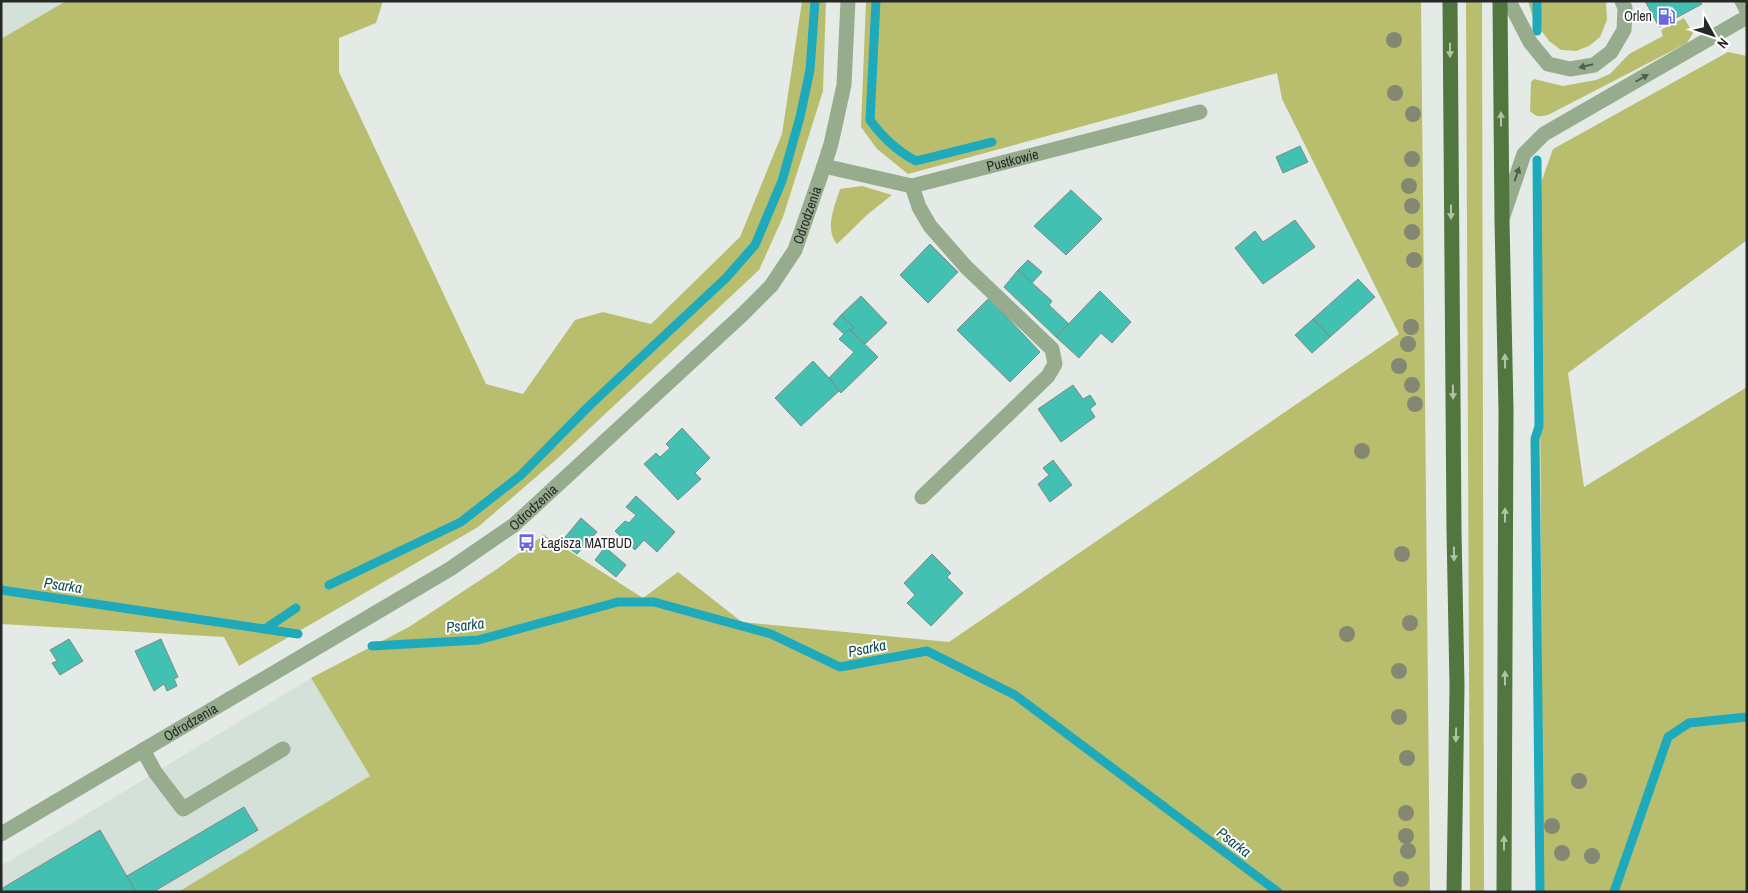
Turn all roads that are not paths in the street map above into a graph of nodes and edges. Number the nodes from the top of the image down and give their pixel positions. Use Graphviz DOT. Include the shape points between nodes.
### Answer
graph roads {
  1 [pos="848,1"];
  2 [pos="1450,1"];
  3 [pos="1500,1"];
  4 [pos="1509,1"];
  5 [pos="1622,1"];
  6 [pos="1742,1"];
  7 [pos="1747,11"];
  8 [pos="1747,17"];
  9 [pos="1200,112"];
  10 [pos="824,166"];
  11 [pos="912,186"];
  12 [pos="1502,220"];
  13 [pos="922,497"];
  14 [pos="283,749"];
  15 [pos="142,750"];
  16 [pos="1,834"];
  17 [pos="1454,892"];
  18 [pos="1504,892"];
  1 -- 10 [label="street, Odrodzenia" via="844,85"];
  2 -- 17 [label="main road, one-way" via="1457,686"];
  12 -- 3 [label="main road, one-way"];
  5 -- 4 [label="street, one-way" via="1625,8 1624,30 1611,52 1594,64 1570,69 1548,64 1530,42"];
  6 -- 7 [label="street"];
  12 -- 8 [label="street, one-way" via="1524,154 1544,134"];
  9 -- 11 [label="street, Pustkowie"];
  10 -- 11 [label="street, Pustkowie"];
  10 -- 15 [label="street, Odrodzenia" via="795,250 771,286 514,525 450,569"];
  11 -- 13 [label="street" via="930,226 1052,350 1055,364 1048,376"];
  18 -- 12 [label="main road, one-way" via="1506,410"];
  14 -- 15 [label="street" via="183,809"];
  15 -- 16 [label="street, Odrodzenia"];
}
